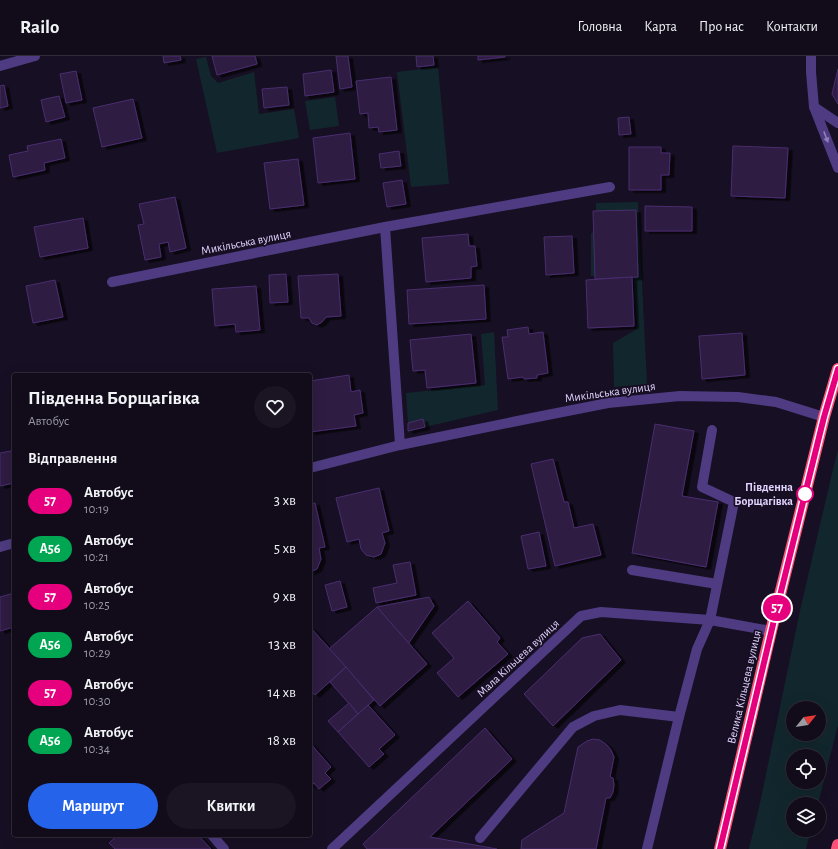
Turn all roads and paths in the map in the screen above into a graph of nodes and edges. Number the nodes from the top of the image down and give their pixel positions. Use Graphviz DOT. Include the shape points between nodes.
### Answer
graph roads {
  1 [pos="35,56"];
  2 [pos="811,56"];
  3 [pos="0,66"];
  4 [pos="814,107"];
  5 [pos="838,123"];
  6 [pos="838,168"];
  7 [pos="610,187"];
  8 [pos="385,227"];
  9 [pos="112,282"];
  10 [pos="838,369"];
  11 [pos="824,417"];
  12 [pos="712,430"];
  13 [pos="400,445"];
  14 [pos="312,467"];
  15 [pos="12,544"];
  16 [pos="0,547"];
  17 [pos="632,570"];
  18 [pos="718,584"];
  19 [pos="710,620"];
  20 [pos="771,631"];
  21 [pos="679,717"];
  22 [pos="214,837"];
  23 [pos="480,838"];
  24 [pos="838,844"];
  25 [pos="224,849"];
  26 [pos="332,849"];
  27 [pos="647,849"];
  28 [pos="720,849"];
  29 [pos="837,849"];
  1 -- 3 [label="street"];
  2 -- 4 [label="street"];
  4 -- 5 [label="street"];
  4 -- 6 [label="street, one-way"];
  7 -- 8 [label="street, Микільська вулиця"];
  8 -- 9 [label="street, Микільська вулиця"];
  8 -- 13 [label="street"];
  10 -- 11 [label="highway, Велика Кільцева вулиця"];
  11 -- 13 [label="street, Микільська вулиця" via="776,402 738,397 680,396 608,403"];
  11 -- 20 [label="highway, Велика Кільцева вулиця"];
  12 -- 18 [label="street" via="702,487 734,502"];
  13 -- 14 [label="street, Микільська вулиця"];
  15 -- 16 [label="street"];
  17 -- 18 [label="street"];
  18 -- 19 [label="street"];
  19 -- 20 [label="street, Мала Кільцева вулиця"];
  19 -- 21 [label="street" via="697,649"];
  19 -- 26 [label="street, Мала Кільцева вулиця" via="600,612 582,616"];
  20 -- 28 [label="highway, Велика Кільцева вулиця"];
  21 -- 23 [label="street" via="620,710 594,716 573,727"];
  21 -- 27 [label="street"];
  22 -- 25 [label="street"];
  24 -- 29 [label="highway"];
}
